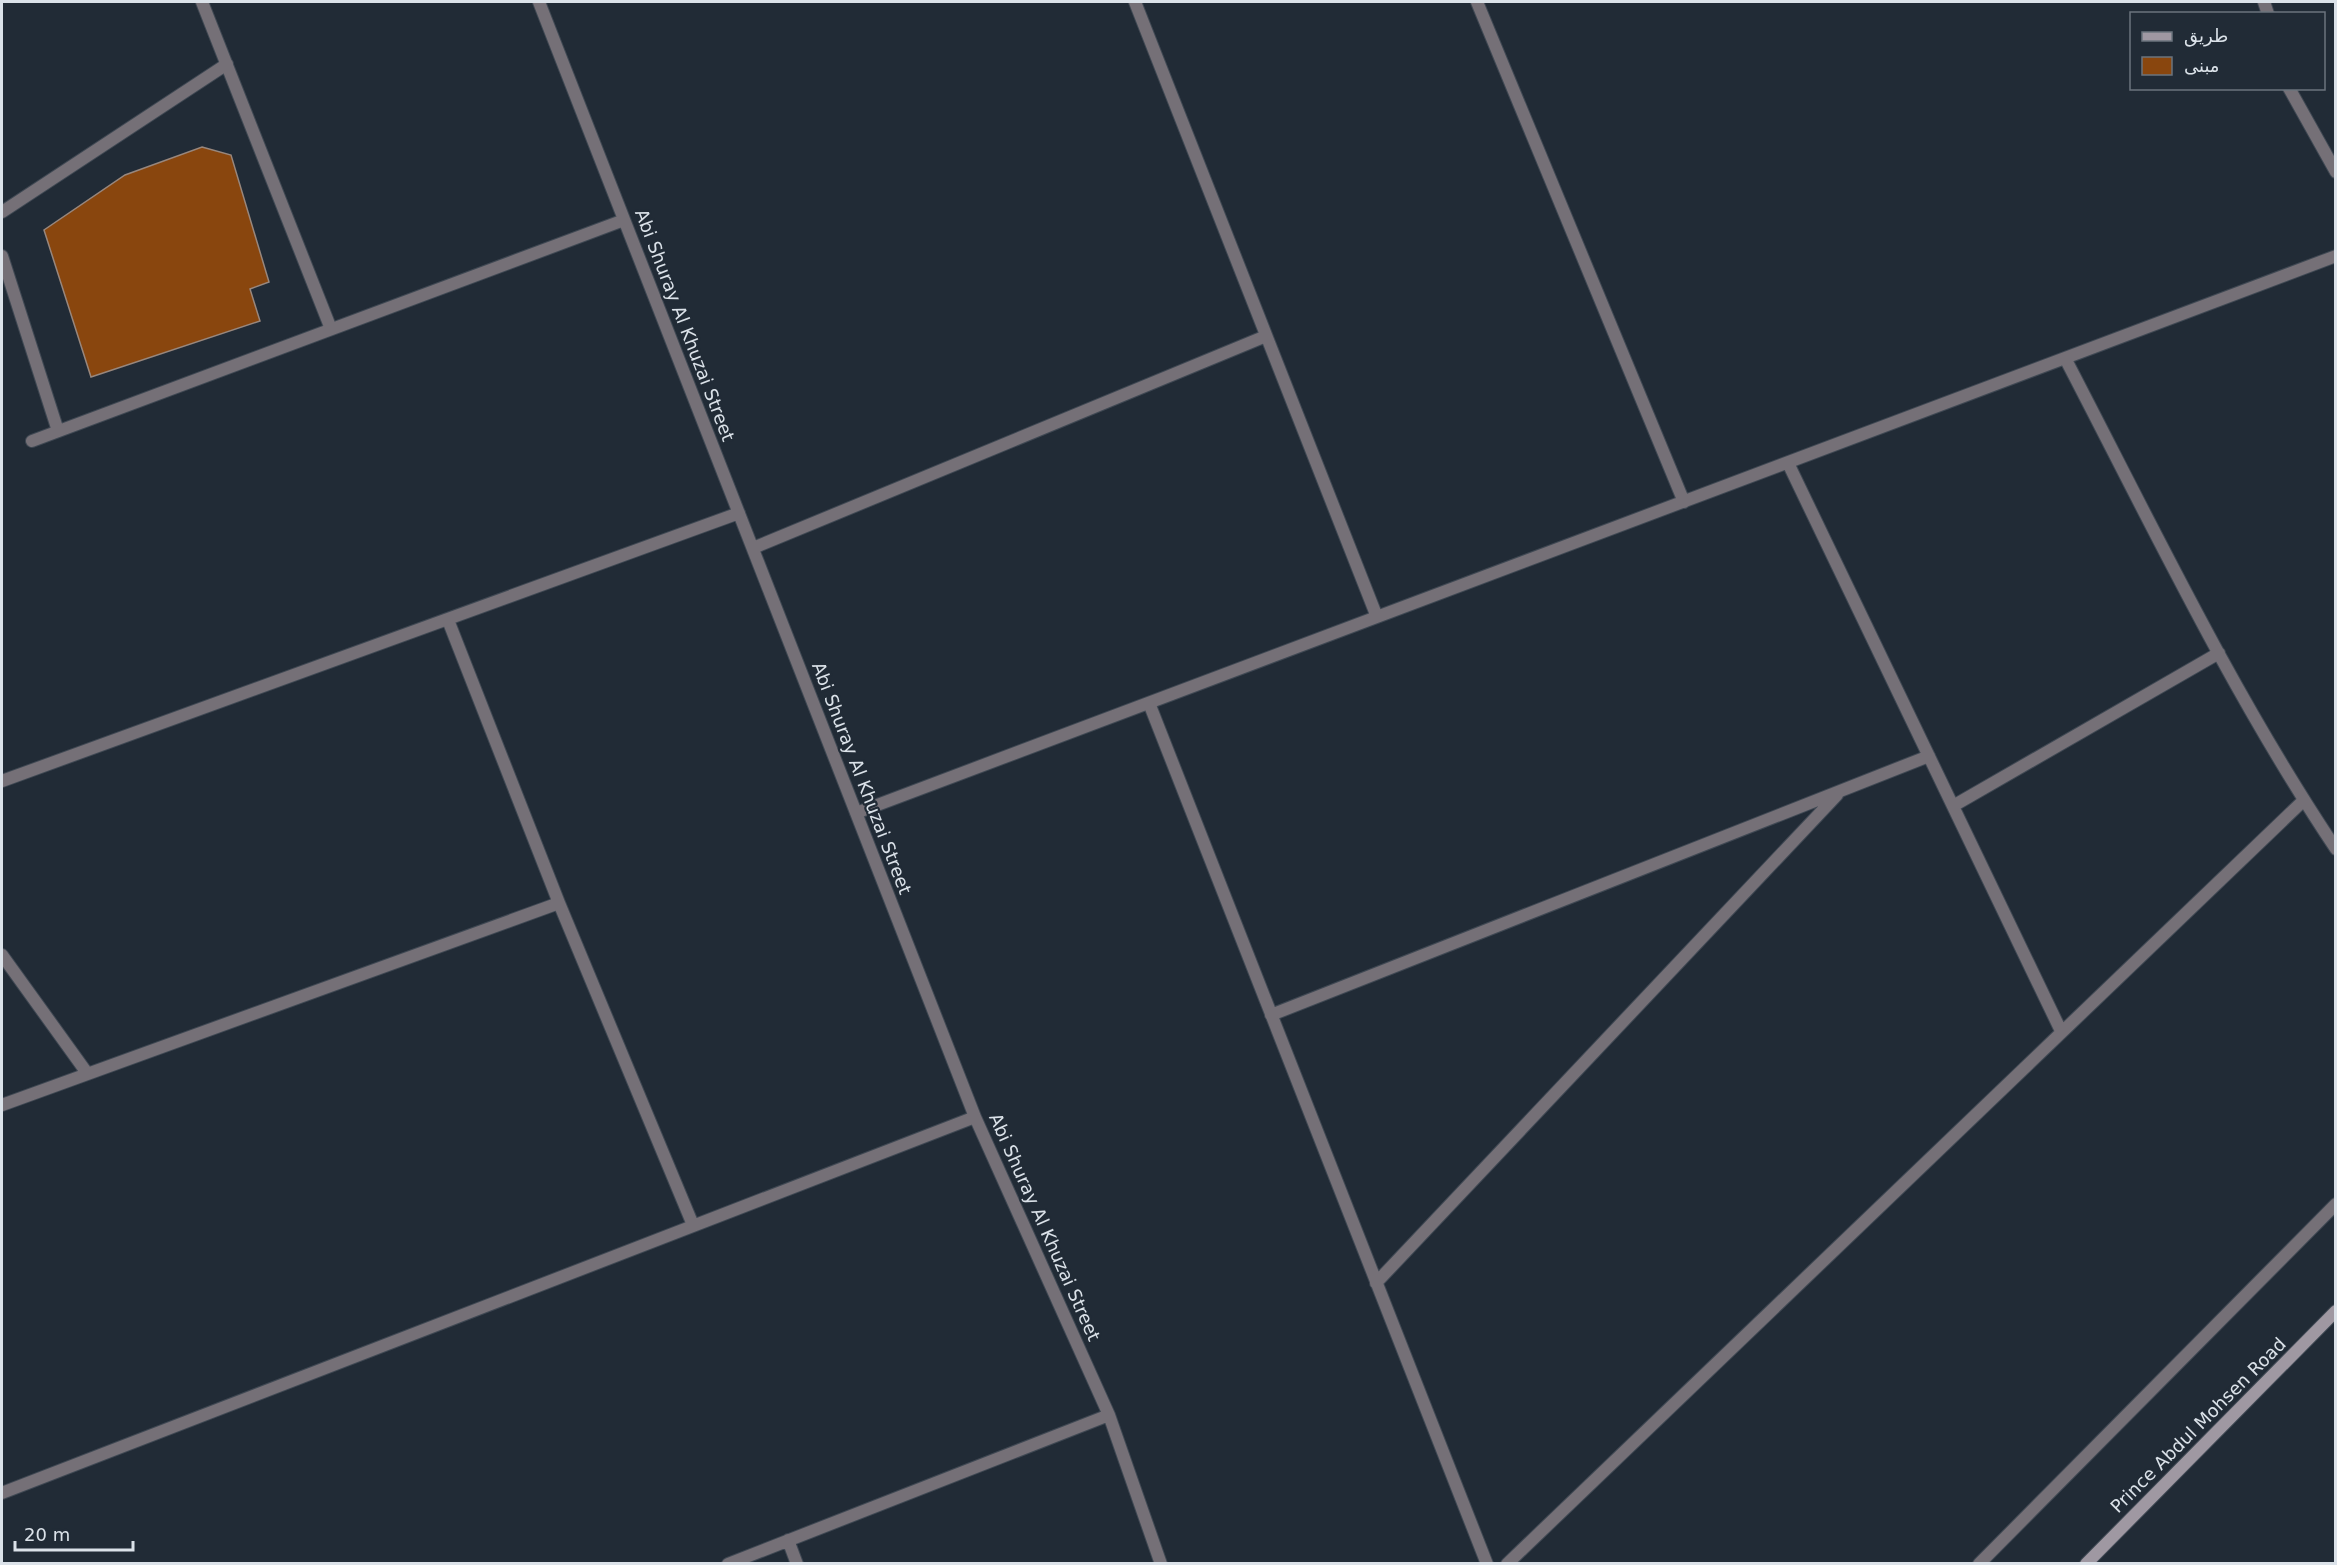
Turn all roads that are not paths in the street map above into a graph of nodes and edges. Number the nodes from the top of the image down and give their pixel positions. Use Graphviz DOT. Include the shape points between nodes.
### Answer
graph roads {
  1 [pos="202,2"];
  2 [pos="539,2"];
  3 [pos="1135,2"];
  4 [pos="1477,2"];
  5 [pos="227,64"];
  6 [pos="2290,90"];
  7 [pos="2336,172"];
  8 [pos="2,212"];
  9 [pos="624,220"];
  10 [pos="2,256"];
  11 [pos="2336,256"];
  12 [pos="331,329"];
  13 [pos="1266,336"];
  14 [pos="2065,358"];
  15 [pos="58,431"];
  16 [pos="32,441"];
  17 [pos="1788,463"];
  18 [pos="1684,502"];
  19 [pos="739,513"];
  20 [pos="753,548"];
  21 [pos="1377,617"];
  22 [pos="448,620"];
  23 [pos="2219,652"];
  24 [pos="1149,703"];
  25 [pos="1929,756"];
  26 [pos="2,781"];
  27 [pos="1840,791"];
  28 [pos="2303,801"];
  29 [pos="1953,806"];
  30 [pos="856,813"];
  31 [pos="2336,849"];
  32 [pos="559,903"];
  33 [pos="2,955"];
  34 [pos="1271,1015"];
  35 [pos="2061,1031"];
  36 [pos="87,1073"];
  37 [pos="2,1105"];
  38 [pos="975,1117"];
  39 [pos="2336,1204"];
  40 [pos="693,1225"];
  41 [pos="1376,1283"];
  42 [pos="2336,1311"];
  43 [pos="1109,1415"];
  44 [pos="2,1493"];
  45 [pos="788,1540"];
  46 [pos="728,1563"];
  47 [pos="797,1563"];
  48 [pos="1161,1563"];
  49 [pos="1487,1563"];
  50 [pos="1507,1563"];
  51 [pos="1979,1563"];
  52 [pos="2086,1563"];
  1 -- 5 [label="street"];
  2 -- 9 [label="street, Abi Shuray Al Khuzai Street"];
  3 -- 13 [label="street"];
  4 -- 18 [label="street"];
  5 -- 8 [label="street"];
  5 -- 12 [label="street"];
  6 -- 7 [label="street"];
  9 -- 12 [label="street"];
  9 -- 19 [label="street, Abi Shuray Al Khuzai Street"];
  10 -- 15 [label="street"];
  11 -- 14 [label="street"];
  12 -- 15 [label="street"];
  13 -- 20 [label="street"];
  13 -- 21 [label="street"];
  14 -- 17 [label="street"];
  14 -- 23 [label="street"];
  15 -- 16 [label="street"];
  17 -- 18 [label="street"];
  17 -- 25 [label="street"];
  18 -- 21 [label="street"];
  19 -- 20 [label="street, Abi Shuray Al Khuzai Street"];
  19 -- 22 [label="street"];
  20 -- 30 [label="street, Abi Shuray Al Khuzai Street"];
  21 -- 24 [label="street"];
  22 -- 26 [label="street"];
  22 -- 32 [label="street"];
  23 -- 28 [label="street"];
  23 -- 29 [label="street"];
  24 -- 30 [label="street"];
  24 -- 34 [label="street"];
  25 -- 27 [label="street"];
  25 -- 29 [label="street"];
  27 -- 34 [label="street"];
  27 -- 41 [label="street"];
  28 -- 31 [label="street"];
  28 -- 35 [label="street"];
  29 -- 35 [label="street"];
  30 -- 38 [label="street, Abi Shuray Al Khuzai Street"];
  32 -- 36 [label="street"];
  32 -- 40 [label="street"];
  33 -- 36 [label="street"];
  34 -- 41 [label="street"];
  35 -- 50 [label="street"];
  36 -- 37 [label="street"];
  38 -- 40 [label="street"];
  38 -- 43 [label="street, Abi Shuray Al Khuzai Street"];
  39 -- 51 [label="street"];
  40 -- 44 [label="street"];
  41 -- 49 [label="street"];
  42 -- 52 [label="main road, Prince Abdul Mohsen Road"];
  43 -- 45 [label="street"];
  43 -- 48 [label="street, Abi Shuray Al Khuzai Street"];
  45 -- 46 [label="street"];
  45 -- 47 [label="street"];
}
